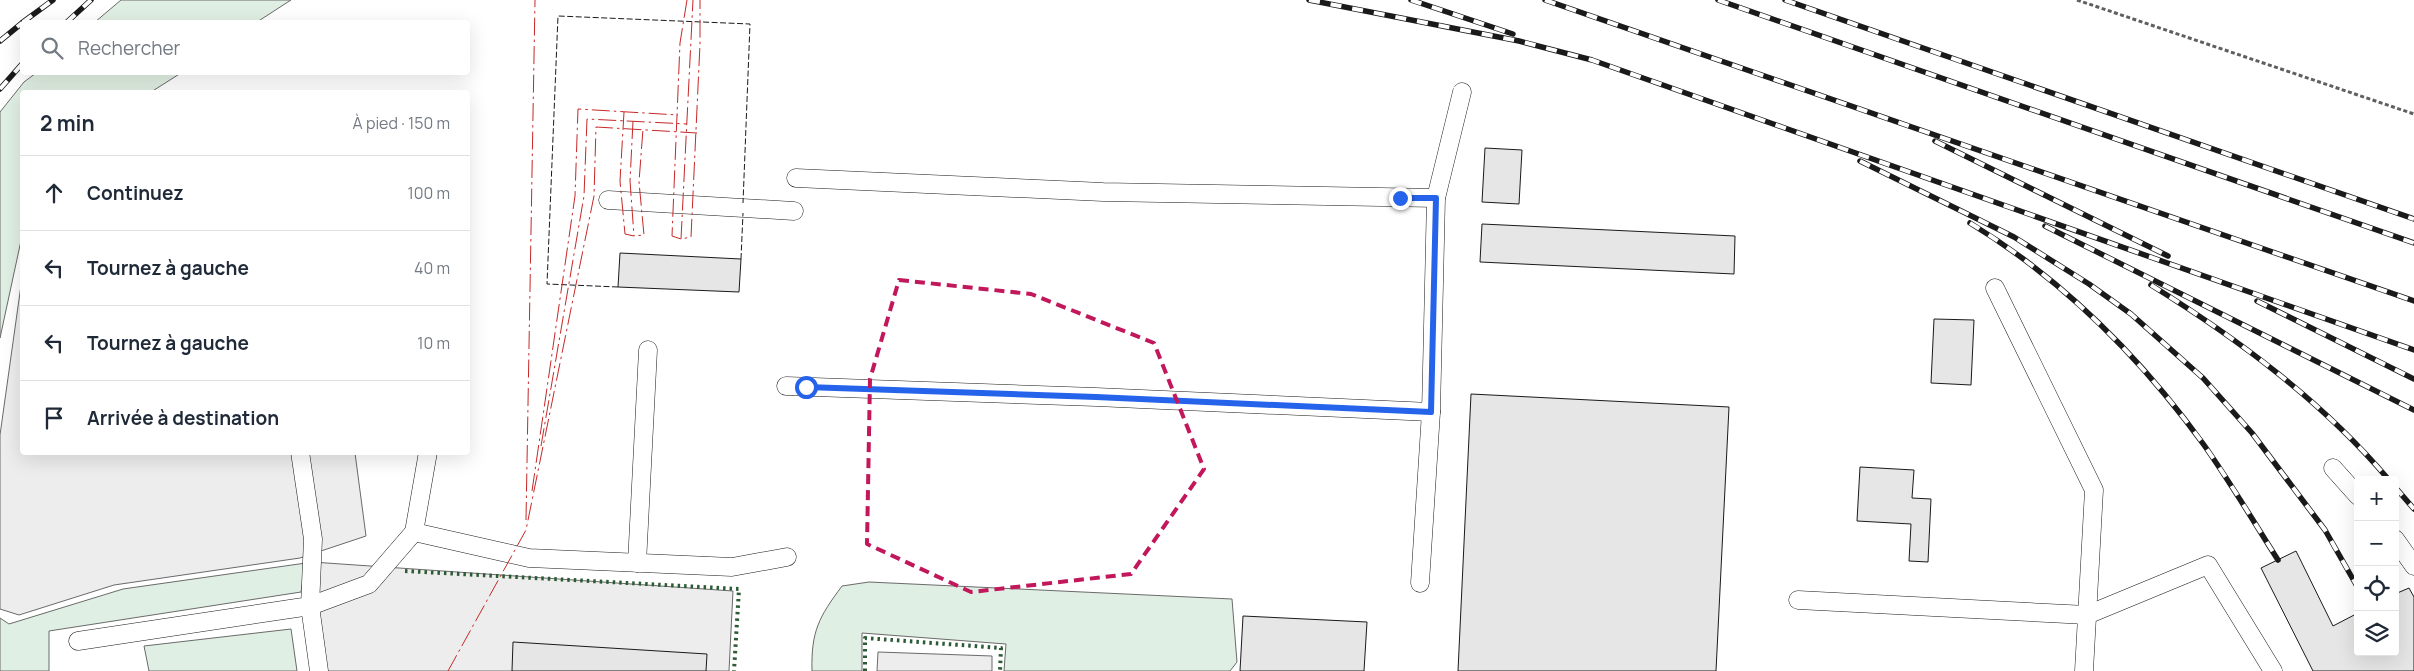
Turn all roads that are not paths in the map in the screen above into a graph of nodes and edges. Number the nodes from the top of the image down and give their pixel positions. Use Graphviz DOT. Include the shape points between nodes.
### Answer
graph roads {
  1 [pos="1462,92"];
  2 [pos="796,178"];
  3 [pos="1436,198"];
  4 [pos="608,200"];
  5 [pos="794,211"];
  6 [pos="1995,288"];
  7 [pos="648,350"];
  8 [pos="786,386"];
  9 [pos="1431,412"];
  10 [pos="300,455"];
  11 [pos="427,455"];
  12 [pos="2333,468"];
  13 [pos="2354,492"];
  14 [pos="414,532"];
  15 [pos="2399,545"];
  16 [pos="787,557"];
  17 [pos="637,563"];
  18 [pos="2414,566"];
  19 [pos="1420,583"];
  20 [pos="1798,600"];
  21 [pos="310,606"];
  22 [pos="2087,615"];
  23 [pos="78,641"];
  24 [pos="319,671"];
  25 [pos="2084,671"];
  26 [pos="2273,671"];
  1 -- 3 [label="lane"];
  2 -- 3 [label="lane" via="1103,192"];
  3 -- 9 [label="lane"];
  4 -- 5 [label="lane"];
  6 -- 22 [label="lane" via="2094,490"];
  7 -- 17 [label="lane"];
  8 -- 9 [label="lane"];
  9 -- 19 [label="lane"];
  10 -- 21 [label="lane" via="313,539"];
  11 -- 14 [label="lane"];
  12 -- 13 [label="lane"];
  14 -- 17 [label="lane" via="529,558"];
  14 -- 21 [label="lane" via="368,584"];
  15 -- 18 [label="lane"];
  16 -- 17 [label="lane" via="732,567"];
  20 -- 22 [label="lane"];
  21 -- 23 [label="lane"];
  21 -- 24 [label="lane"];
  22 -- 25 [label="lane"];
  22 -- 26 [label="lane" via="2208,565"];
}
